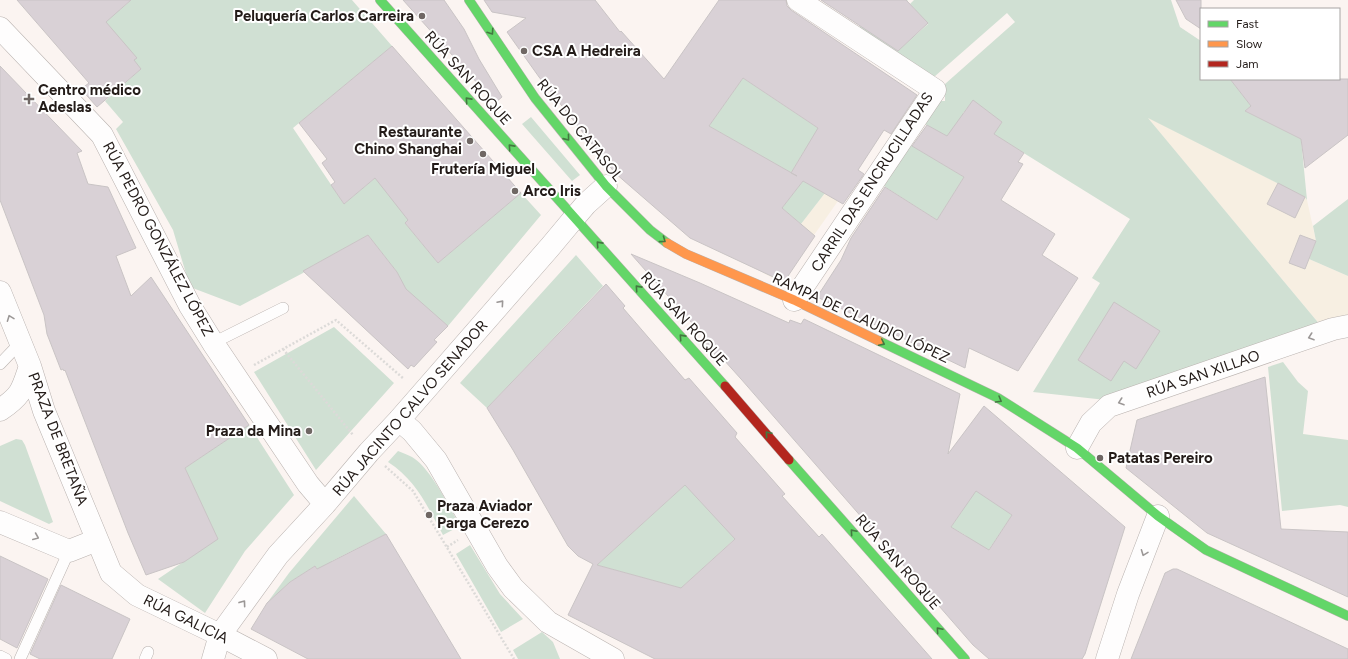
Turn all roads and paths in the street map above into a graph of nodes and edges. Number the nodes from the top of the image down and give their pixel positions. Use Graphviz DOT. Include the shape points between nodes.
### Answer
graph roads {
  1 [pos="380,0"];
  2 [pos="469,0"];
  3 [pos="803,3"];
  4 [pos="0,28"];
  5 [pos="606,186"];
  6 [pos="634,215"];
  7 [pos="575,217"];
  8 [pos="0,292"];
  9 [pos="794,300"];
  10 [pos="283,308"];
  11 [pos="1348,326"];
  12 [pos="20,343"];
  13 [pos="213,343"];
  14 [pos="283,349"];
  15 [pos="0,364"];
  16 [pos="30,366"];
  17 [pos="235,375"];
  18 [pos="404,379"];
  19 [pos="0,410"];
  20 [pos="398,420"];
  21 [pos="353,435"];
  22 [pos="1077,448"];
  23 [pos="382,464"];
  24 [pos="325,504"];
  25 [pos="1158,516"];
  26 [pos="0,522"];
  27 [pos="97,540"];
  28 [pos="69,551"];
  29 [pos="111,573"];
  30 [pos="1348,616"];
  31 [pos="220,635"];
  32 [pos="586,652"];
  33 [pos="0,656"];
  34 [pos="6,659"];
  35 [pos="20,659"];
  36 [pos="213,659"];
  37 [pos="266,659"];
  38 [pos="514,659"];
  39 [pos="613,659"];
  40 [pos="965,659"];
  41 [pos="1107,659"];
  7 -- 1 [label="street, RÚA SAN ROQUE, one-way"];
  2 -- 5 [label="street, RÚA DO CATASOL, one-way" via="535,98"];
  3 -- 9 [label="street, CARRIL DAS ENCRUCILLADAS" via="935,90"];
  4 -- 13 [label="street, RÚA PEDRO GONZÁLEZ LÓPEZ" via="102,135 190,306"];
  5 -- 6 [label="street, RÚA DO CATASOL"];
  5 -- 7 [label="street, RÚA JACINTO CALVO SENADOR"];
  6 -- 9 [label="street, RAMPA DE CLAUDIO LÓPEZ, one-way" via="650,230 681,251"];
  20 -- 7 [label="street, RÚA JACINTO CALVO SENADOR, one-way"];
  40 -- 7 [label="street, RÚA SAN ROQUE, one-way"];
  12 -- 8 [label="street, one-way"];
  9 -- 22 [label="street, RAMPA DE CLAUDIO LÓPEZ, one-way" via="998,398"];
  10 -- 13 [label="lane"];
  11 -- 22 [label="street, RÚA SAN XILLAO, one-way" via="1109,406 1091,423"];
  12 -- 15 [label="lane"];
  12 -- 16 [label="street"];
  13 -- 17 [label="street, RÚA PEDRO GONZÁLEZ LÓPEZ"];
  14 -- 17 [label="path"];
  14 -- 18 [label="path" via="336,320"];
  14 -- 21 [label="path"];
  16 -- 19 [label="street, PRAZA DE BRETAÑA" via="23,388 14,400"];
  16 -- 27 [label="street, PRAZA DE BRETAÑA" via="44,411"];
  17 -- 24 [label="street, RÚA PEDRO GONZÁLEZ LÓPEZ" via="308,484"];
  20 -- 24 [label="street, RÚA JACINTO CALVO SENADOR"];
  20 -- 32 [label="street" via="412,431 436,460 497,566 513,588 548,622"];
  22 -- 25 [label="street, RAMPA DE CLAUDIO LÓPEZ"];
  23 -- 38 [label="path" via="413,491"];
  31 -- 24 [label="street, RÚA JACINTO CALVO SENADOR, one-way" via="278,555"];
  25 -- 30 [label="street, RAMPA DE CLAUDIO LÓPEZ" via="1206,550"];
  25 -- 41 [label="street, one-way" via="1128,594"];
  26 -- 28 [label="street, one-way"];
  27 -- 28 [label="street"];
  27 -- 29 [label="street, PRAZA DE BRETAÑA"];
  28 -- 35 [label="lane"];
  29 -- 31 [label="street, RÚA GALICIA" via="137,595"];
  31 -- 36 [label="street, RÚA JACINTO CALVO SENADOR"];
  31 -- 37 [label="street, RÚA GALICIA"];
  32 -- 39 [label="street"];
  33 -- 34 [label="lane"];
}
